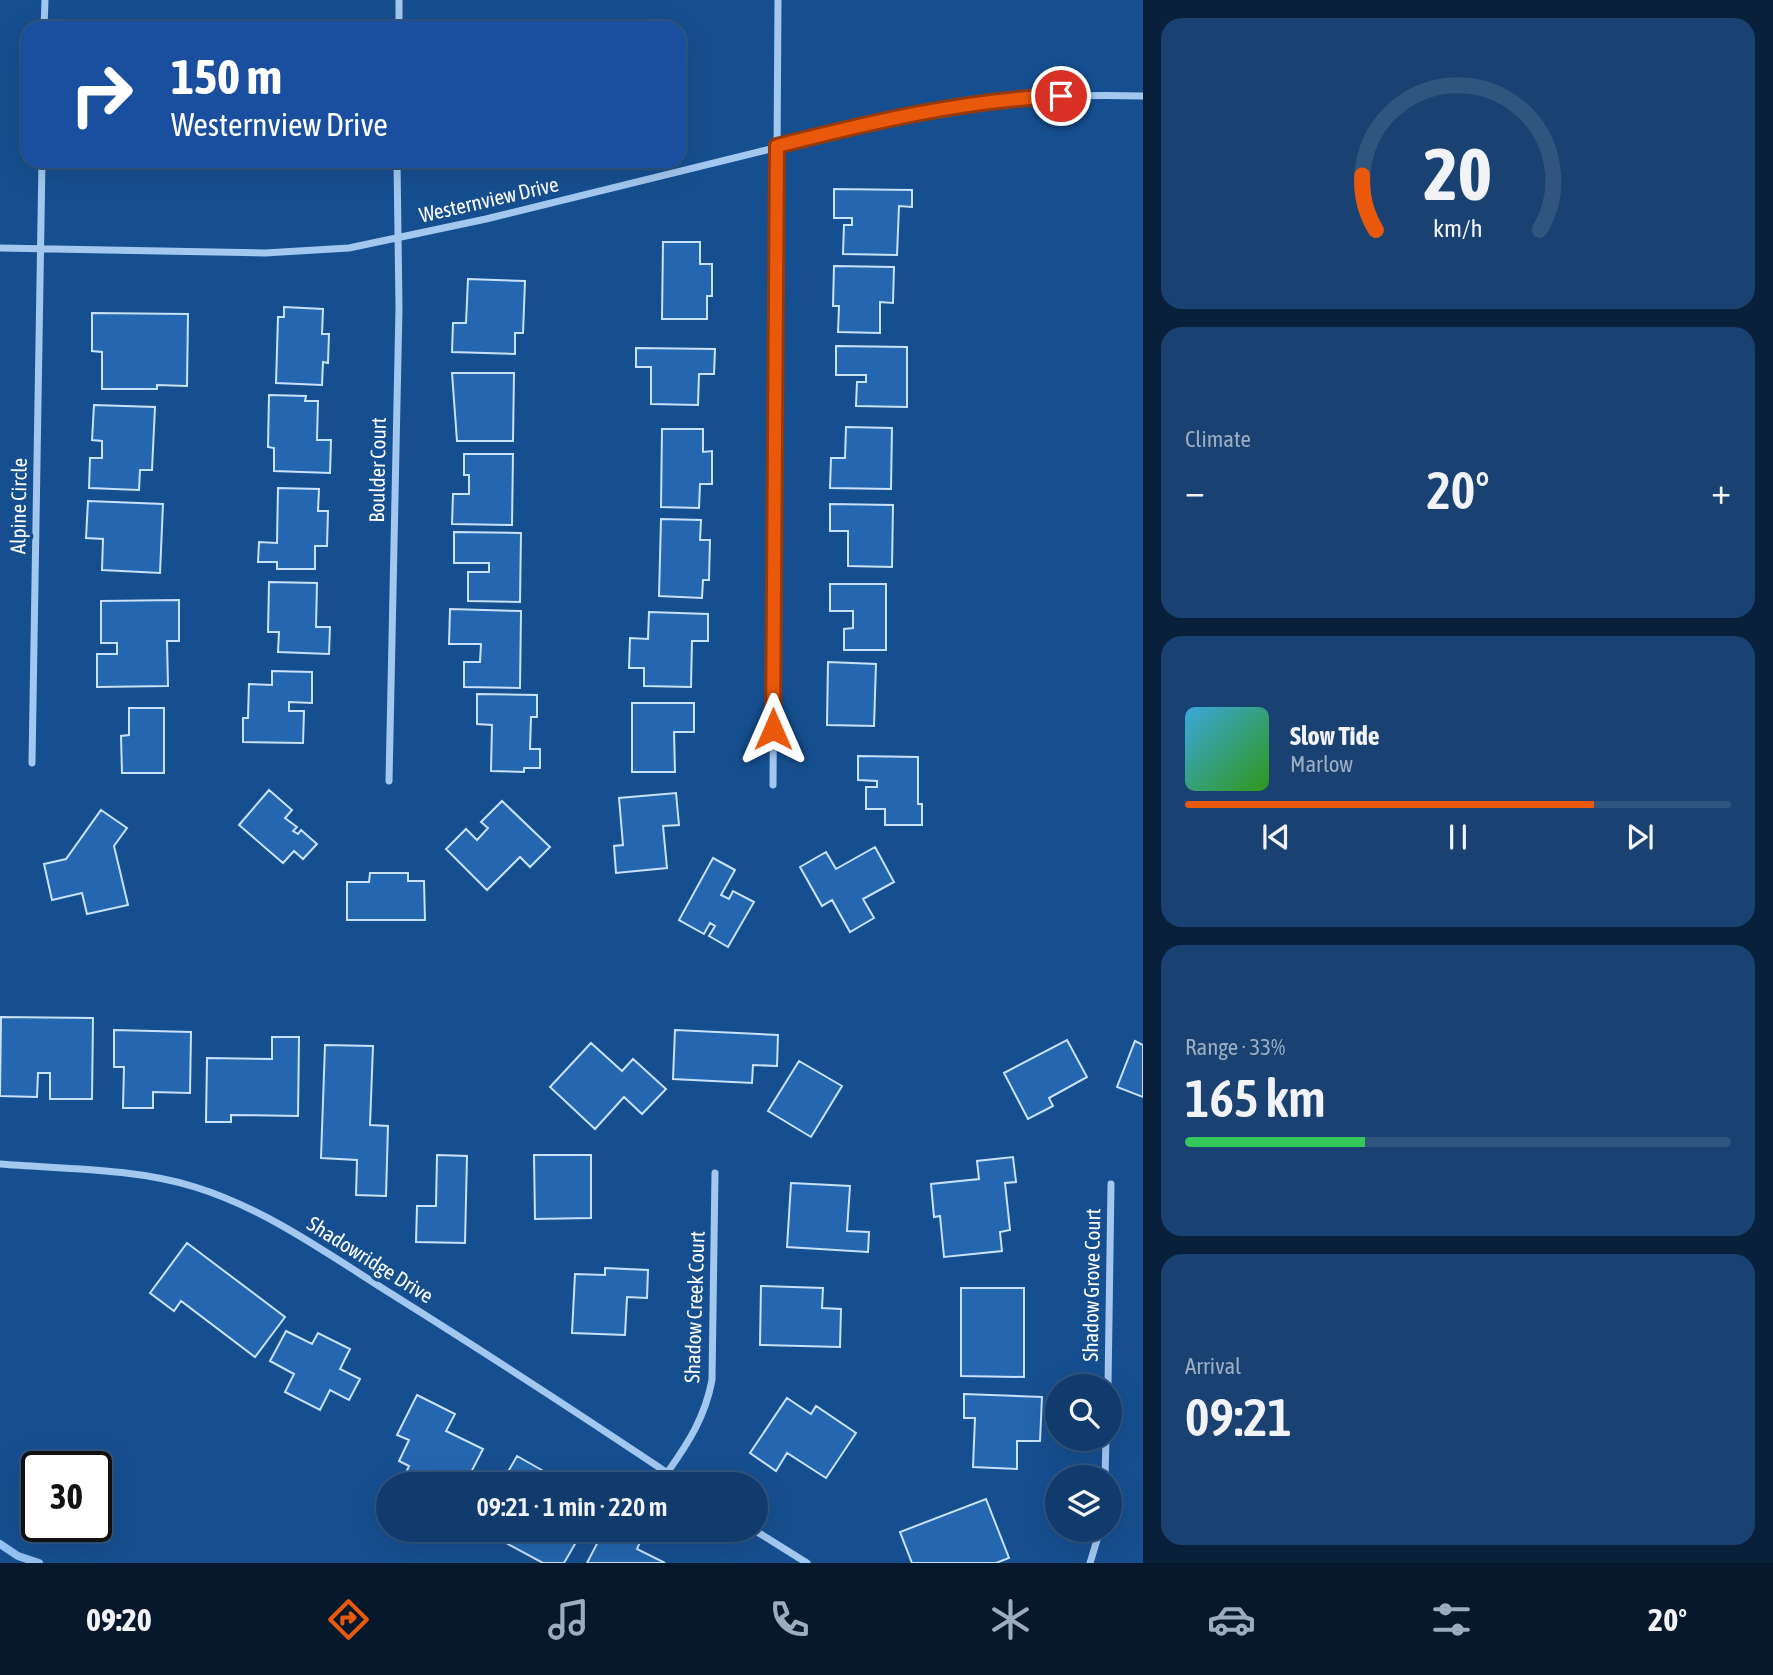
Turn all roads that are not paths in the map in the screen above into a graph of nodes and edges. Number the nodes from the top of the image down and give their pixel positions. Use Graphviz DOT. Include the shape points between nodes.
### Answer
graph roads {
  1 [pos="45,0"];
  2 [pos="399,0"];
  3 [pos="778,0"];
  4 [pos="44,21"];
  5 [pos="399,21"];
  6 [pos="1143,96"];
  7 [pos="777,146"];
  8 [pos="42,168"];
  9 [pos="397,168"];
  10 [pos="398,239"];
  11 [pos="0,248"];
  12 [pos="41,249"];
  13 [pos="33,763"];
  14 [pos="389,781"];
  15 [pos="773,785"];
  16 [pos="0,1164"];
  17 [pos="715,1173"];
  18 [pos="1111,1184"];
  19 [pos="1108,1374"];
  20 [pos="665,1472"];
  21 [pos="668,1472"];
  22 [pos="768,1539"];
  23 [pos="1096,1542"];
  24 [pos="807,1563"];
  25 [pos="1090,1563"];
  1 -- 4 [label="street"];
  2 -- 5 [label="street"];
  3 -- 7 [label="street"];
  6 -- 7 [label="street, Westernview Drive" via="985,100"];
  7 -- 10 [label="street, Westernview Drive"];
  7 -- 15 [label="street"];
  8 -- 12 [label="street, Alpine Circle"];
  9 -- 10 [label="street, Boulder Court"];
  10 -- 12 [label="street, Westernview Drive" via="317,252"];
  10 -- 14 [label="street, Boulder Court"];
  11 -- 12 [label="street, Westernview Drive"];
  12 -- 13 [label="street, Alpine Circle"];
  16 -- 20 [label="street, Shadowridge Drive" via="143,1177 191,1185 231,1199 338,1260"];
  17 -- 21 [label="street, Shadow Creek Court" via="710,1391 697,1431"];
  18 -- 19 [label="street, Shadow Grove Court"];
  22 -- 24 [label="street"];
  23 -- 25 [label="street"];
}
